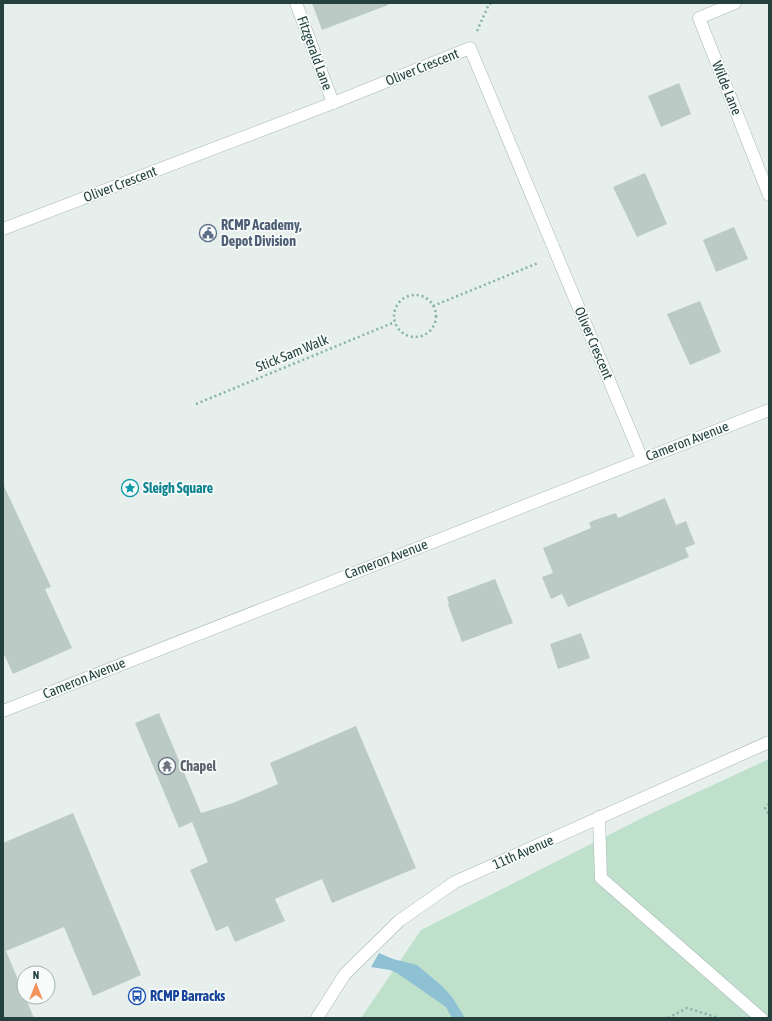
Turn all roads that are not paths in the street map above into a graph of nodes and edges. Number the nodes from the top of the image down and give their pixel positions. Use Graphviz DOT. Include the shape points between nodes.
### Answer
graph roads {
  1 [pos="296,3"];
  2 [pos="735,3"];
  3 [pos="333,103"];
  4 [pos="769,195"];
  5 [pos="3,228"];
  6 [pos="769,410"];
  7 [pos="642,459"];
  8 [pos="3,711"];
  9 [pos="769,742"];
  10 [pos="599,817"];
  11 [pos="317,1018"];
  12 [pos="761,1018"];
  1 -- 3 [label="street, Fitzgerald Lane"];
  2 -- 4 [label="street, Wilde Lane" via="699,18"];
  3 -- 5 [label="street, Oliver Crescent"];
  3 -- 7 [label="street, Oliver Crescent" via="470,48"];
  6 -- 7 [label="street, Cameron Avenue"];
  7 -- 8 [label="street, Cameron Avenue"];
  9 -- 10 [label="street, 11th Avenue"];
  10 -- 11 [label="street, 11th Avenue" via="455,882 399,921 345,974"];
  10 -- 12 [label="street" via="601,878"];
}
